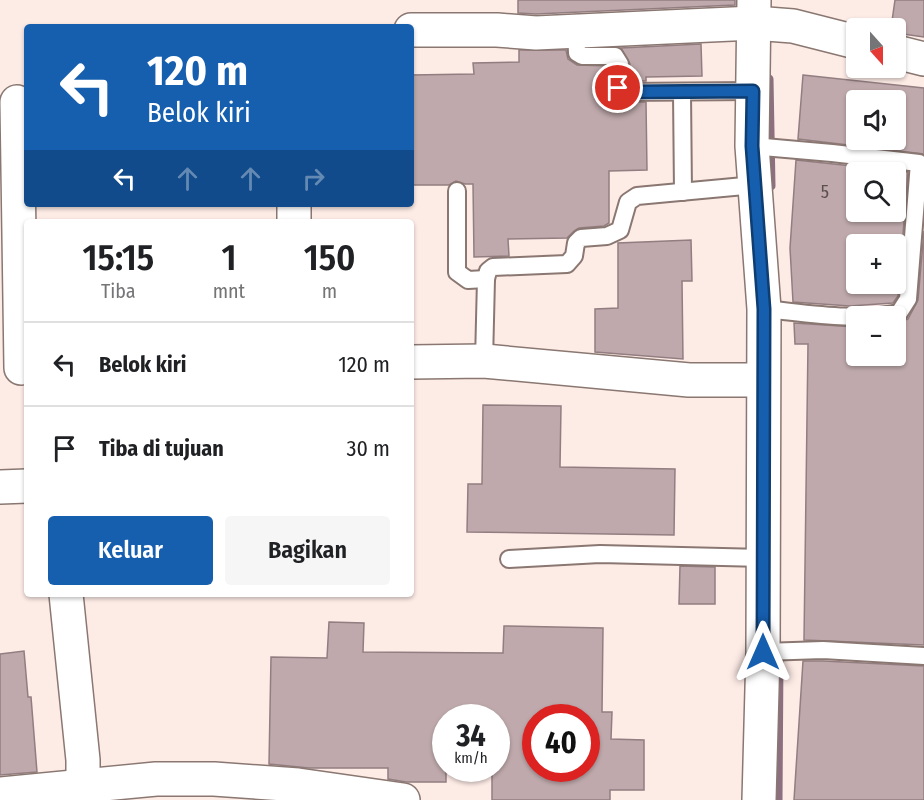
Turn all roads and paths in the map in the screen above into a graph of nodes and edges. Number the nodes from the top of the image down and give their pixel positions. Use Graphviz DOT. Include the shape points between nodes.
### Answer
graph roads {
  1 [pos="754,11"];
  2 [pos="414,30"];
  3 [pos="576,32"];
  4 [pos="846,40"];
  5 [pos="906,54"];
  6 [pos="924,59"];
  7 [pos="753,91"];
  8 [pos="682,93"];
  9 [pos="17,102"];
  10 [pos="765,148"];
  11 [pos="922,163"];
  12 [pos="755,185"];
  13 [pos="457,191"];
  14 [pos="683,192"];
  15 [pos="486,279"];
  16 [pos="773,310"];
  17 [pos="484,361"];
  18 [pos="414,362"];
  19 [pos="16,369"];
  20 [pos="763,380"];
  21 [pos="24,486"];
  22 [pos="0,487"];
  23 [pos="763,558"];
  24 [pos="509,559"];
  25 [pos="66,597"];
  26 [pos="769,652"];
  27 [pos="924,656"];
  28 [pos="83,787"];
  29 [pos="0,794"];
  30 [pos="403,800"];
  31 [pos="759,800"];
  1 -- 3 [label="street"];
  1 -- 4 [label="street" via="793,27"];
  1 -- 7 [label="street"];
  2 -- 3 [label="street"];
  3 -- 8 [label="lane" via="577,53 615,56 620,64 618,88 622,92"];
  5 -- 6 [label="street"];
  7 -- 8 [label="lane"];
  7 -- 10 [label="street"];
  8 -- 14 [label="lane"];
  9 -- 19 [label="street"];
  10 -- 11 [label="lane"];
  10 -- 12 [label="street"];
  11 -- 16 [label="lane" via="908,299 899,313 832,315"];
  12 -- 14 [label="lane"];
  12 -- 16 [label="street"];
  13 -- 15 [label="lane" via="457,272 468,280"];
  14 -- 15 [label="lane" via="637,196 628,202 620,230 608,236 581,238 567,264 493,267"];
  15 -- 17 [label="lane"];
  16 -- 20 [label="street"];
  17 -- 18 [label="street"];
  17 -- 20 [label="street" via="688,380"];
  20 -- 23 [label="street"];
  21 -- 22 [label="street"];
  23 -- 24 [label="lane" via="600,554"];
  23 -- 26 [label="street"];
  25 -- 28 [label="street"];
  26 -- 27 [label="lane" via="823,650"];
  26 -- 31 [label="street"];
  28 -- 29 [label="street"];
  28 -- 30 [label="street" via="156,779 214,779 298,784"];
}
